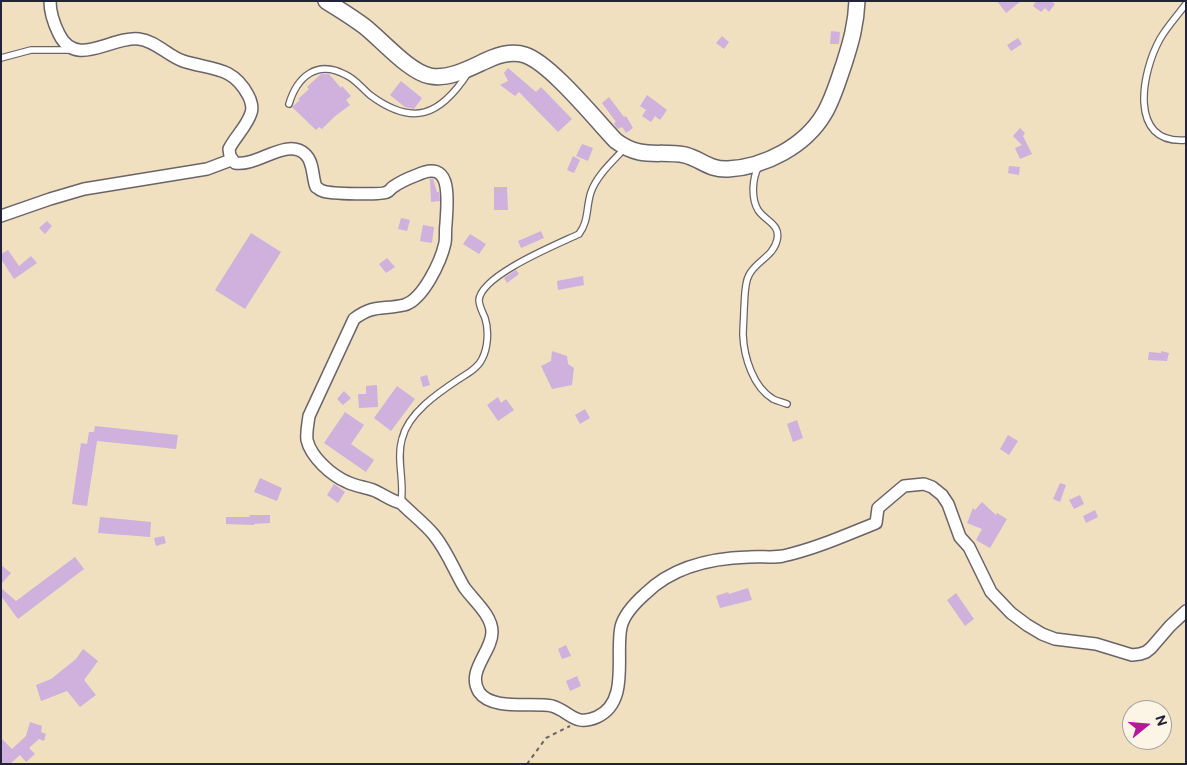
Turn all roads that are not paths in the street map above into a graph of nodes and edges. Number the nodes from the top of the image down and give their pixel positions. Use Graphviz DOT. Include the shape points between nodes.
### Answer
graph roads {
  1 [pos="50,1"];
  2 [pos="326,1"];
  3 [pos="857,1"];
  4 [pos="1186,4"];
  5 [pos="74,50"];
  6 [pos="1,58"];
  7 [pos="472,67"];
  8 [pos="289,104"];
  9 [pos="1186,140"];
  10 [pos="625,148"];
  11 [pos="232,160"];
  12 [pos="761,162"];
  13 [pos="1,216"];
  14 [pos="787,404"];
  15 [pos="402,503"];
  16 [pos="1186,611"];
  1 -- 5 [label="street" via="60,36"];
  2 -- 7 [label="street" via="420,72 440,77"];
  3 -- 12 [label="street" via="856,24 848,53 824,114 796,144"];
  4 -- 9 [label="lane" via="1160,39 1147,71 1144,90 1147,122 1153,132 1170,140"];
  5 -- 6 [label="lane" via="31,50"];
  5 -- 11 [label="street" via="83,51 138,39 150,42 180,60 229,74 243,85 251,100 252,112 229,149"];
  7 -- 8 [label="lane" via="453,93 430,112 417,114 391,108 347,75 331,69 317,69 305,76 293,90"];
  7 -- 10 [label="street" via="504,54 526,55 565,86"];
  10 -- 12 [label="street" via="640,153 684,155 718,169"];
  10 -- 15 [label="lane" via="597,180 588,203 587,218 579,234 512,267 482,291 479,300 487,332 482,359 477,367 441,392 408,424 402,438 400,457"];
  11 -- 13 [label="street" via="207,169 84,189"];
  11 -- 15 [label="street" via="248,163 278,151 297,150 310,161 316,187 330,192 387,192 418,174 430,171 444,178 448,201 445,243 427,283 416,299 406,304 371,309 354,319 312,409 307,430 311,450 323,465 344,481"];
  12 -- 14 [label="lane" via="755,172 754,196 758,210 778,232 772,251 748,276 743,335 748,362 762,390"];
  15 -- 16 [label="street" via="434,535 488,620 492,630 490,641 476,671 481,695 507,704 552,706 577,720 595,718 613,703 620,665 621,626 630,610 656,584 701,563 718,559 783,556 823,544 876,522 878,508 904,486 913,484 932,487 942,495 960,537 970,547 991,592 1011,613 1042,634 1096,644 1132,655 1140,654 1146,652"];
}
